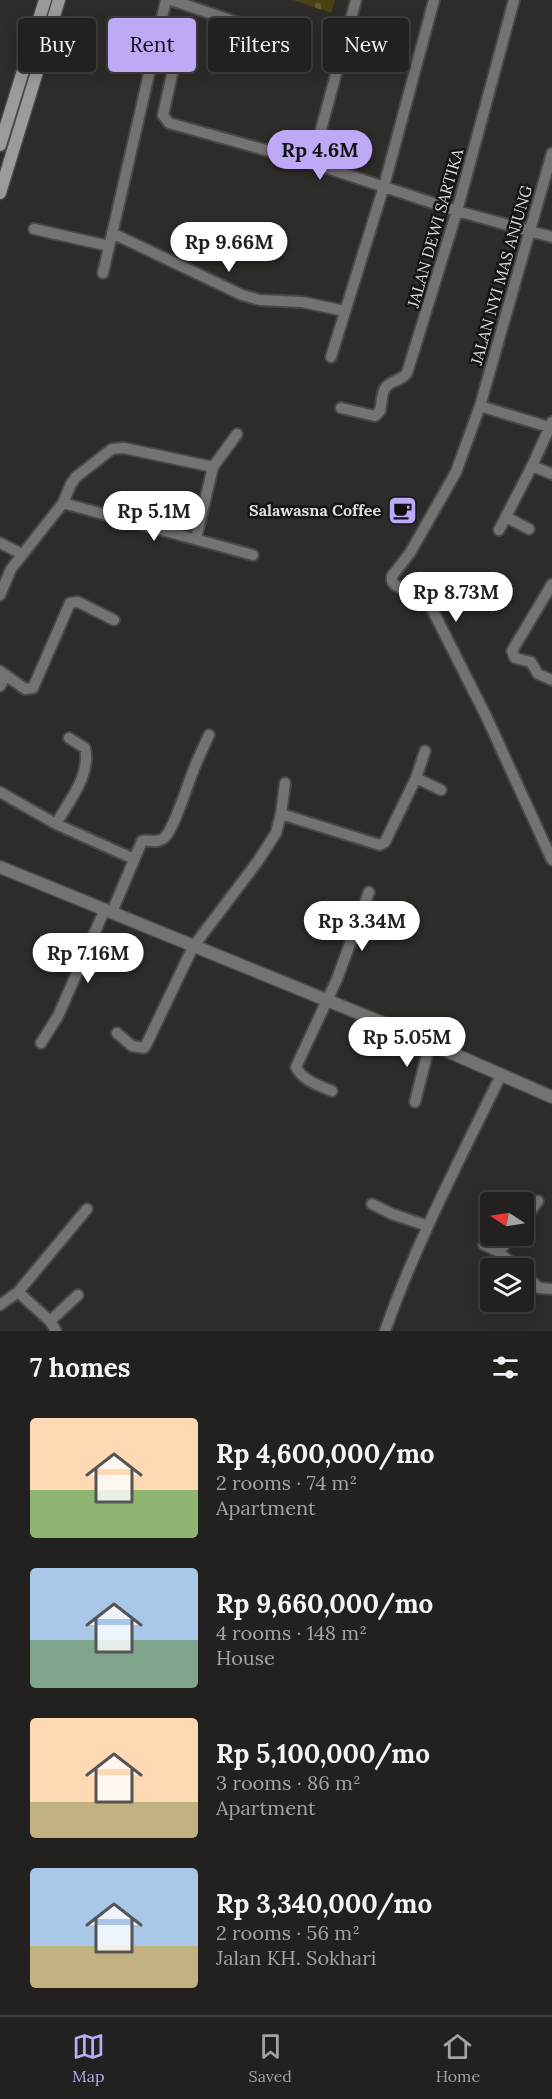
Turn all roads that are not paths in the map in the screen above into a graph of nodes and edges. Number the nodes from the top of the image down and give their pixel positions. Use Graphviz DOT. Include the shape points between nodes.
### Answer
graph roads {
  1 [pos="43,0"];
  2 [pos="59,0"];
  3 [pos="166,0"];
  4 [pos="171,0"];
  5 [pos="356,0"];
  6 [pos="434,0"];
  7 [pos="514,0"];
  8 [pos="224,18"];
  9 [pos="173,72"];
  10 [pos="4,116"];
  11 [pos="0,145"];
  12 [pos="552,153"];
  13 [pos="312,163"];
  14 [pos="384,186"];
  15 [pos="0,193"];
  16 [pos="457,211"];
  17 [pos="34,229"];
  18 [pos="530,230"];
  19 [pos="112,233"];
  20 [pos="552,237"];
  21 [pos="109,246"];
  22 [pos="102,273"];
  23 [pos="345,311"];
  24 [pos="331,357"];
  25 [pos="480,406"];
  26 [pos="341,408"];
  27 [pos="552,426"];
  28 [pos="237,434"];
  29 [pos="532,466"];
  30 [pos="213,467"];
  31 [pos="552,474"];
  32 [pos="63,503"];
  33 [pos="506,517"];
  34 [pos="529,529"];
  35 [pos="499,530"];
  36 [pos="196,538"];
  37 [pos="0,543"];
  38 [pos="22,554"];
  39 [pos="253,555"];
  40 [pos="552,584"];
  41 [pos="0,595"];
  42 [pos="114,620"];
  43 [pos="3,673"];
  44 [pos="552,680"];
  45 [pos="0,686"];
  46 [pos="209,735"];
  47 [pos="69,738"];
  48 [pos="425,751"];
  49 [pos="416,778"];
  50 [pos="285,783"];
  51 [pos="441,790"];
  52 [pos="0,792"];
  53 [pos="280,814"];
  54 [pos="56,825"];
  55 [pos="134,859"];
  56 [pos="552,860"];
  57 [pos="0,867"];
  58 [pos="369,892"];
  59 [pos="109,910"];
  60 [pos="193,946"];
  61 [pos="328,1000"];
  62 [pos="117,1033"];
  63 [pos="41,1043"];
  64 [pos="430,1043"];
  65 [pos="501,1075"];
  66 [pos="332,1091"];
  67 [pos="552,1097"];
  68 [pos="415,1102"];
  69 [pos="538,1201"];
  70 [pos="372,1204"];
  71 [pos="534,1206"];
  72 [pos="87,1209"];
  73 [pos="428,1226"];
  74 [pos="486,1246"];
  75 [pos="504,1246"];
  76 [pos="499,1252"];
  77 [pos="506,1258"];
  78 [pos="534,1283"];
  79 [pos="552,1289"];
  80 [pos="18,1293"];
  81 [pos="78,1295"];
  82 [pos="0,1305"];
  83 [pos="50,1321"];
  84 [pos="56,1331"];
  85 [pos="385,1331"];
  1 -- 10 [label="main road"];
  2 -- 15 [label="main road"];
  3 -- 19 [label="street"];
  4 -- 8 [label="street"];
  5 -- 13 [label="street"];
  6 -- 14 [label="street"];
  7 -- 16 [label="street, JALAN DEWI SARTIKA"];
  9 -- 13 [label="street" via="164,115 170,123"];
  10 -- 11 [label="main road"];
  12 -- 18 [label="street, JALAN NYI MAS ANJUNG"];
  13 -- 14 [label="street"];
  14 -- 16 [label="street"];
  14 -- 23 [label="street"];
  16 -- 18 [label="street"];
  16 -- 26 [label="street, JALAN DEWI SARTIKA" via="407,373 384,389 381,411 375,416"];
  17 -- 21 [label="street"];
  18 -- 20 [label="street"];
  18 -- 25 [label="street, JALAN NYI MAS ANJUNG"];
  19 -- 21 [label="street"];
  19 -- 23 [label="street" via="242,295"];
  21 -- 22 [label="street"];
  23 -- 24 [label="street"];
  25 -- 27 [label="street"];
  25 -- 56 [label="street, JALAN NYI MAS ANJUNG" via="456,472 392,581 428,601"];
  27 -- 29 [label="street"];
  28 -- 30 [label="street"];
  29 -- 31 [label="street"];
  29 -- 33 [label="street"];
  30 -- 32 [label="street" via="124,448 112,449 76,477"];
  30 -- 36 [label="street"];
  32 -- 36 [label="street"];
  32 -- 38 [label="street"];
  33 -- 34 [label="street"];
  33 -- 35 [label="street"];
  36 -- 39 [label="street"];
  37 -- 38 [label="street"];
  38 -- 41 [label="street"];
  40 -- 44 [label="street" via="512,651 515,658 531,662 538,674"];
  42 -- 43 [label="street" via="78,602 70,603 33,688 25,689"];
  43 -- 45 [label="street"];
  46 -- 55 [label="street" via="169,831 163,840 142,841"];
  47 -- 54 [label="street" via="85,748 86,765"];
  48 -- 49 [label="street"];
  49 -- 51 [label="street"];
  49 -- 53 [label="street" via="380,845"];
  50 -- 53 [label="street"];
  52 -- 54 [label="street"];
  53 -- 60 [label="street" via="276,833 258,861"];
  54 -- 55 [label="street"];
  55 -- 59 [label="street"];
  57 -- 59 [label="street"];
  58 -- 61 [label="street"];
  59 -- 60 [label="street"];
  59 -- 63 [label="street"];
  60 -- 61 [label="street"];
  60 -- 62 [label="street" via="144,1048 132,1046"];
  61 -- 64 [label="street"];
  61 -- 66 [label="street" via="296,1067 304,1078"];
  64 -- 65 [label="street"];
  64 -- 68 [label="street"];
  65 -- 67 [label="street"];
  65 -- 73 [label="street"];
  69 -- 71 [label="street"];
  70 -- 73 [label="street"];
  72 -- 80 [label="street"];
  73 -- 85 [label="street"];
  74 -- 76 [label="street"];
  75 -- 76 [label="street"];
  76 -- 77 [label="street"];
  78 -- 79 [label="street"];
  80 -- 82 [label="street"];
  80 -- 83 [label="street"];
  81 -- 83 [label="street"];
  83 -- 84 [label="street"];
}
